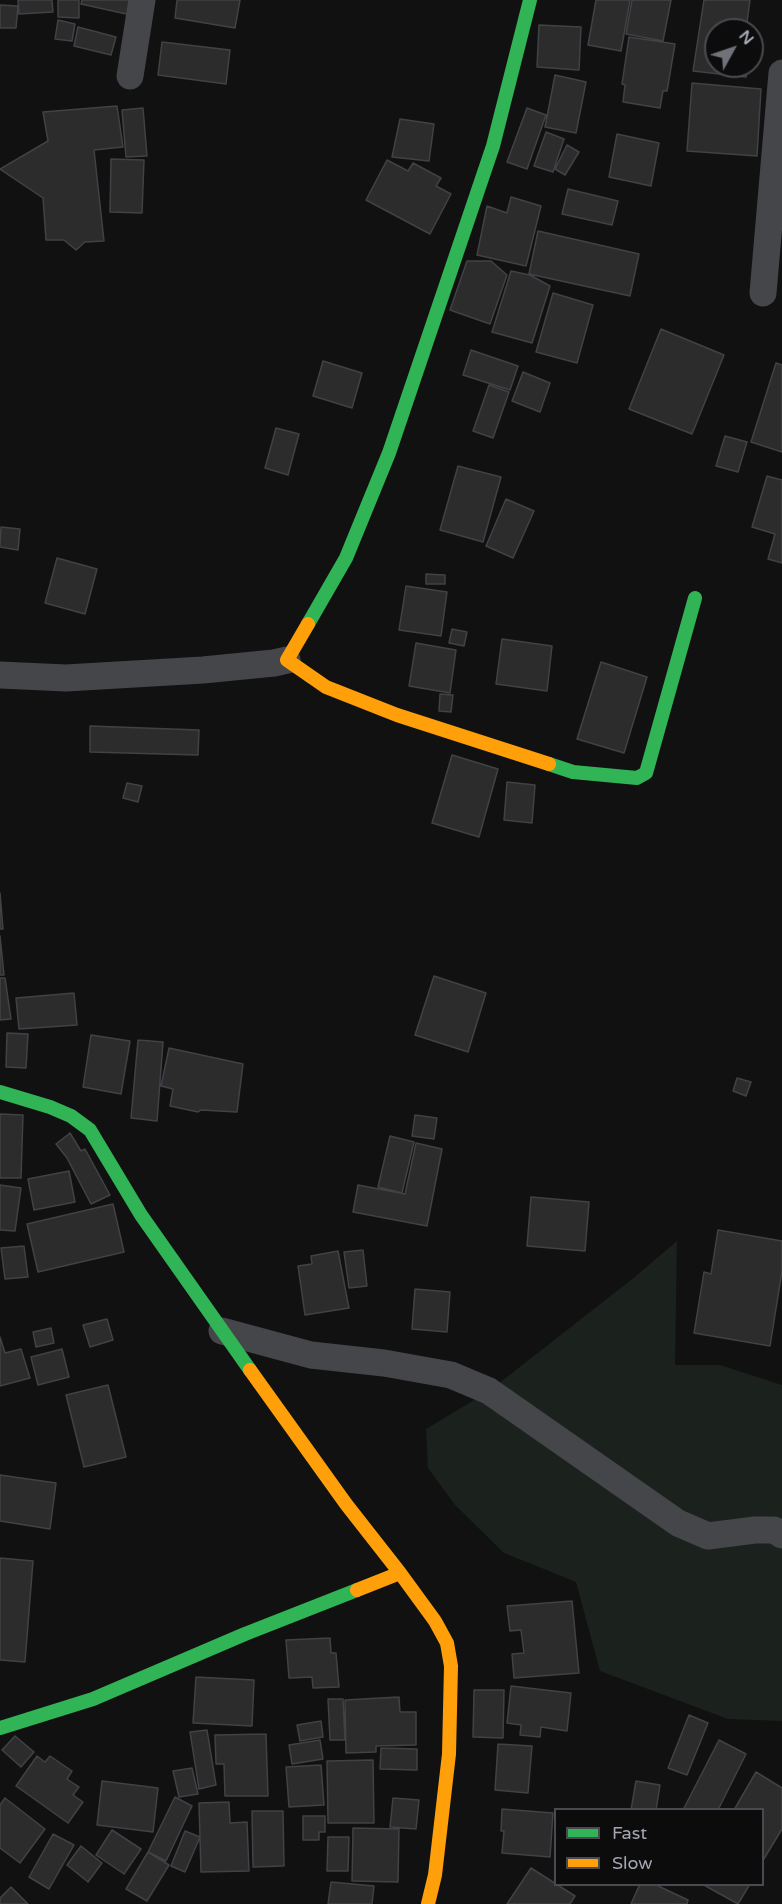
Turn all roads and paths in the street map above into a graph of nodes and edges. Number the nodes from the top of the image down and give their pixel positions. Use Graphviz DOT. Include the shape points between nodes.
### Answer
graph roads {
  1 [pos="142,0"];
  2 [pos="530,0"];
  3 [pos="782,74"];
  4 [pos="130,75"];
  5 [pos="763,293"];
  6 [pos="695,598"];
  7 [pos="287,660"];
  8 [pos="0,675"];
  9 [pos="0,1092"];
  10 [pos="222,1331"];
  11 [pos="782,1535"];
  12 [pos="400,1573"];
  13 [pos="0,1728"];
  14 [pos="428,1904"];
  1 -- 4 [label="street"];
  2 -- 7 [label="street" via="493,146 389,453 346,558"];
  3 -- 5 [label="street"];
  6 -- 7 [label="street" via="646,773 637,778 573,772 408,719 326,687"];
  7 -- 8 [label="street" via="88,677"];
  9 -- 10 [label="street" via="50,1107 90,1130 141,1215"];
  10 -- 11 [label="street" via="310,1355 451,1375 489,1391 678,1523 708,1536 755,1530 774,1530"];
  10 -- 12 [label="street"];
  12 -- 13 [label="street" via="93,1699"];
  12 -- 14 [label="street" via="447,1642 451,1666 449,1754"];
}
